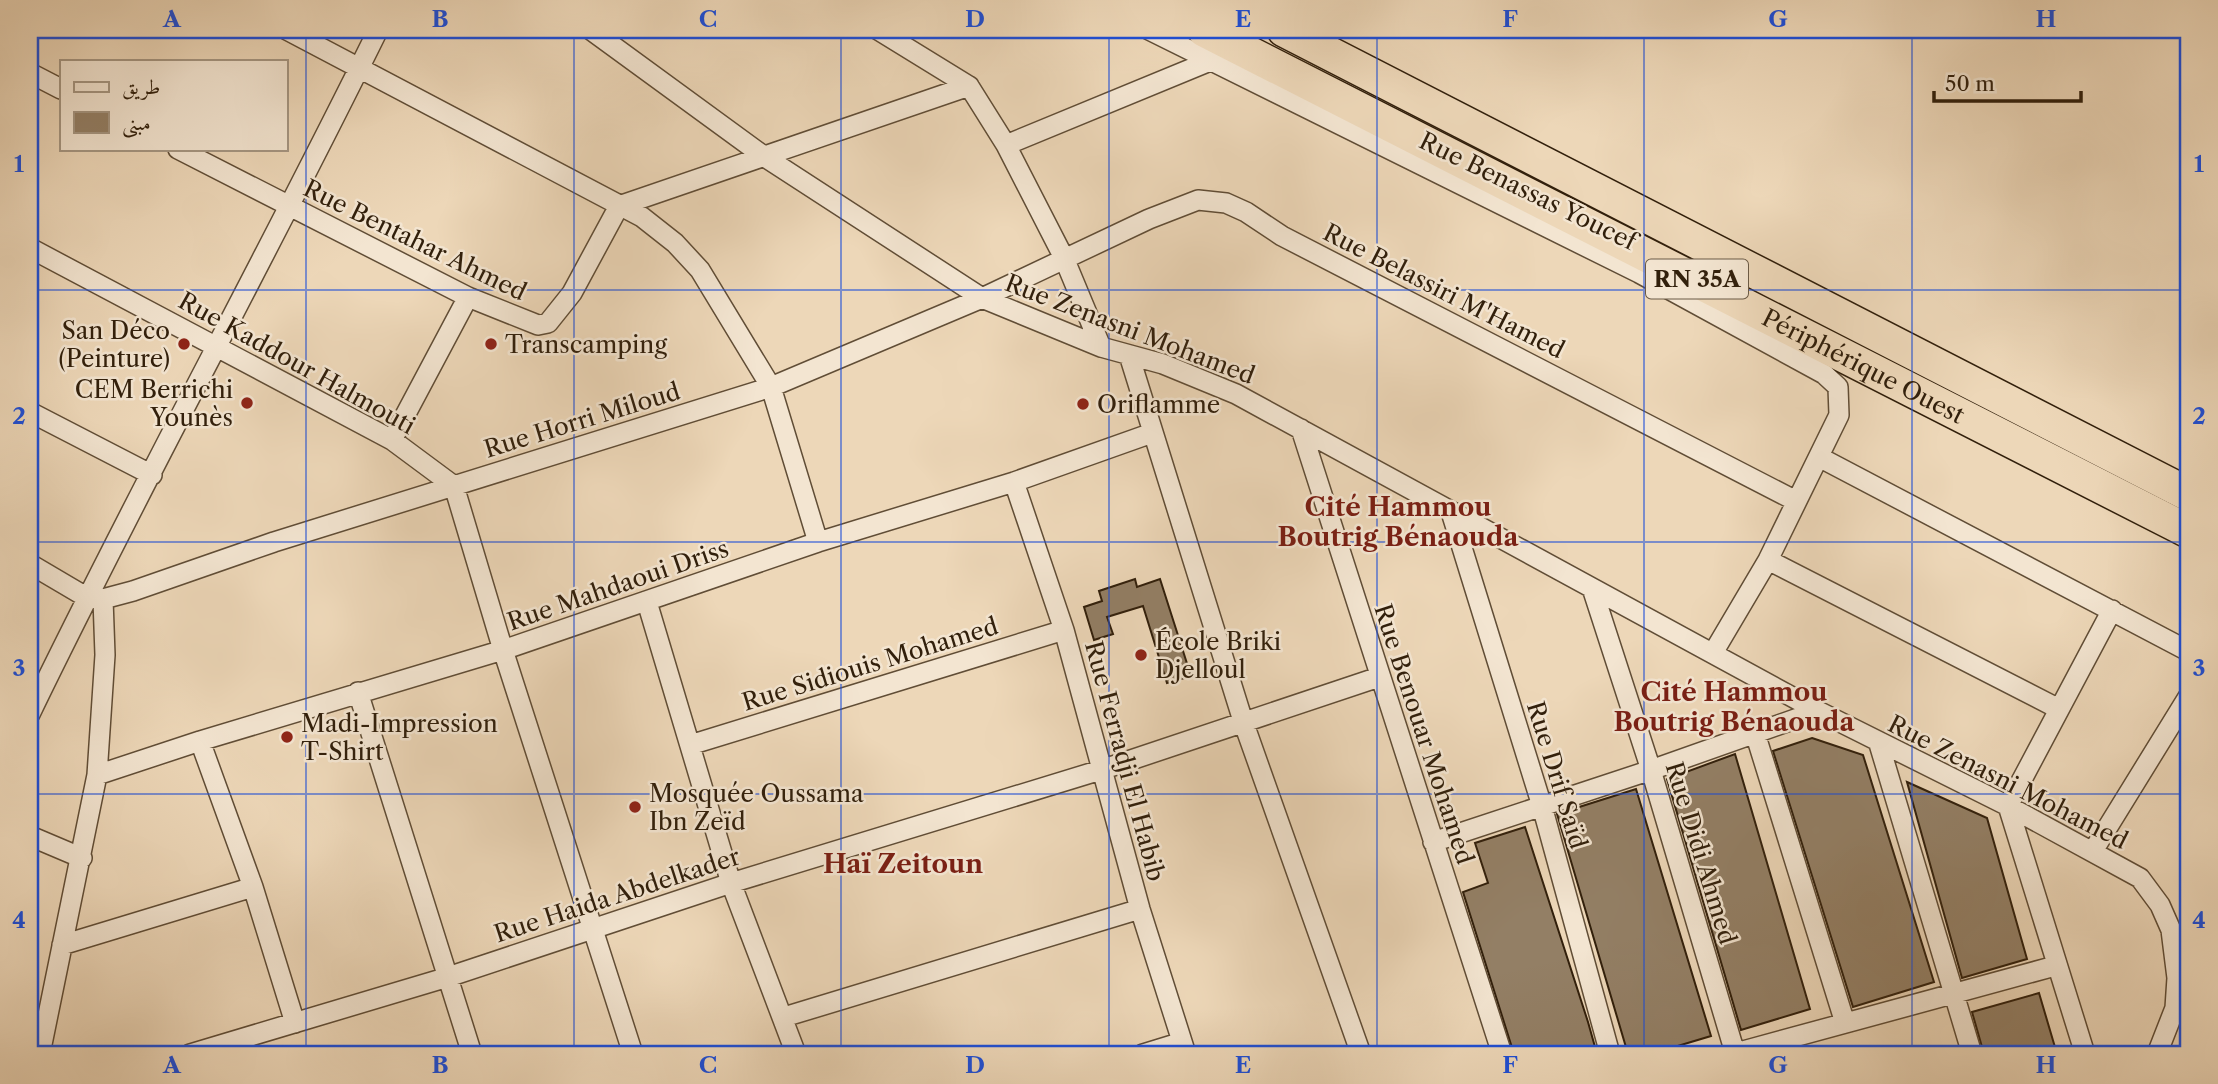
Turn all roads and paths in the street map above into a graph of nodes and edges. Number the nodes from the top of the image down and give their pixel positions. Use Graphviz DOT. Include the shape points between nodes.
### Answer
graph roads {
  1 [pos="287,30"];
  2 [pos="378,30"];
  3 [pos="591,30"];
  4 [pos="878,30"];
  5 [pos="1149,30"];
  6 [pos="1284,30"];
  7 [pos="1207,45"];
  8 [pos="359,68"];
  9 [pos="30,73"];
  10 [pos="969,86"];
  11 [pos="60,88"];
  12 [pos="1006,145"];
  13 [pos="180,150"];
  14 [pos="765,157"];
  15 [pos="291,206"];
  16 [pos="619,206"];
  17 [pos="30,248"];
  18 [pos="1064,258"];
  19 [pos="468,297"];
  20 [pos="982,298"];
  21 [pos="218,346"];
  22 [pos="1101,347"];
  23 [pos="1129,355"];
  24 [pos="771,387"];
  25 [pos="30,412"];
  26 [pos="1301,429"];
  27 [pos="1152,433"];
  28 [pos="392,440"];
  29 [pos="1819,457"];
  30 [pos="152,475"];
  31 [pos="1014,482"];
  32 [pos="454,486"];
  33 [pos="2188,494"];
  34 [pos="1796,500"];
  35 [pos="1451,512"];
  36 [pos="2188,531"];
  37 [pos="818,542"];
  38 [pos="1768,559"];
  39 [pos="30,564"];
  40 [pos="1592,588"];
  41 [pos="95,598"];
  42 [pos="647,602"];
  43 [pos="2112,610"];
  44 [pos="1064,630"];
  45 [pos="503,650"];
  46 [pos="2188,651"];
  47 [pos="1713,653"];
  48 [pos="1380,677"];
  49 [pos="358,692"];
  50 [pos="2188,696"];
  51 [pos="2059,709"];
  52 [pos="1818,711"];
  53 [pos="30,714"];
  54 [pos="1243,722"];
  55 [pos="1755,733"];
  56 [pos="200,741"];
  57 [pos="1880,744"];
  58 [pos="690,745"];
  59 [pos="1104,769"];
  60 [pos="1651,771"];
  61 [pos="97,775"];
  62 [pos="1542,806"];
  63 [pos="2008,806"];
  64 [pos="30,836"];
  65 [pos="1433,842"];
  66 [pos="2093,851"];
  67 [pos="82,858"];
  68 [pos="732,883"];
  69 [pos="253,887"];
  70 [pos="1140,909"];
  71 [pos="591,928"];
  72 [pos="62,944"];
  73 [pos="2055,966"];
  74 [pos="448,976"];
  75 [pos="1956,993"];
  76 [pos="784,1017"];
  77 [pos="295,1023"];
  78 [pos="1846,1023"];
  79 [pos="1184,1048"];
  80 [pos="40,1054"];
  81 [pos="190,1054"];
  82 [pos="472,1054"];
  83 [pos="633,1054"];
  84 [pos="796,1054"];
  85 [pos="1143,1054"];
  86 [pos="1361,1054"];
  87 [pos="1502,1054"];
  88 [pos="1610,1054"];
  89 [pos="1734,1054"];
  90 [pos="1972,1054"];
  91 [pos="2085,1054"];
  92 [pos="2157,1054"];
  1 -- 8 [label="street"];
  2 -- 8 [label="street"];
  3 -- 14 [label="street, Rue Zenasni Mohamed"];
  4 -- 10 [label="street"];
  5 -- 7 [label="street, Rue Benassas Youcef"];
  6 -- 33 [label="highway, Périphérique Ouest / RN 35A"];
  7 -- 12 [label="street"];
  7 -- 29 [label="street, Rue Benassas Youcef" via="1825,374 1838,387 1841,401"];
  7 -- 36 [label="highway, Périphérique Ouest / RN 35A"];
  8 -- 15 [label="street"];
  8 -- 16 [label="street"];
  9 -- 11 [label="street"];
  10 -- 12 [label="street"];
  10 -- 14 [label="street"];
  12 -- 18 [label="street"];
  13 -- 15 [label="street, Rue Bentahar Ahmed"];
  14 -- 16 [label="street"];
  14 -- 20 [label="street, Rue Zenasni Mohamed"];
  15 -- 19 [label="street, Rue Bentahar Ahmed"];
  15 -- 21 [label="street"];
  16 -- 19 [label="street, Rue Bentahar Ahmed" via="572,293 548,323 520,320"];
  16 -- 24 [label="street" via="642,217 675,243 700,270"];
  17 -- 21 [label="street, Rue Kaddour Halmouti"];
  18 -- 20 [label="street, Rue Horri Miloud"];
  18 -- 22 [label="street"];
  18 -- 34 [label="street, Rue Belassiri M'Hamed" via="1198,200 1226,204"];
  19 -- 28 [label="street"];
  20 -- 22 [label="street, Rue Zenasni Mohamed"];
  20 -- 24 [label="street, Rue Horri Miloud"];
  21 -- 28 [label="street, Rue Kaddour Halmouti"];
  21 -- 30 [label="street"];
  22 -- 23 [label="street, Rue Zenasni Mohamed"];
  23 -- 26 [label="street, Rue Zenasni Mohamed" via="1236,394"];
  23 -- 27 [label="street"];
  24 -- 32 [label="street, Rue Horri Miloud"];
  24 -- 37 [label="street"];
  25 -- 30 [label="street"];
  26 -- 35 [label="street, Rue Zenasni Mohamed"];
  26 -- 48 [label="street, Rue Benouar Mohamed"];
  27 -- 31 [label="street, Rue Mahdaoui Driss"];
  27 -- 54 [label="street"];
  28 -- 32 [label="street, Rue Kaddour Halmouti"];
  29 -- 34 [label="street, Rue Benassas Youcef"];
  29 -- 43 [label="street"];
  30 -- 41 [label="street"];
  31 -- 37 [label="street, Rue Mahdaoui Driss"];
  31 -- 44 [label="street, Rue Ferradji El Habib"];
  32 -- 41 [label="street, Rue Horri Miloud"];
  32 -- 45 [label="street"];
  34 -- 38 [label="street, Rue Benassas Youcef"];
  35 -- 40 [label="street, Rue Zenasni Mohamed"];
  35 -- 62 [label="street, Rue Drif Saïd"];
  37 -- 42 [label="street, Rue Mahdaoui Driss"];
  38 -- 47 [label="street, Rue Benassas Youcef"];
  38 -- 51 [label="street"];
  39 -- 41 [label="street"];
  40 -- 47 [label="street, Rue Zenasni Mohamed"];
  40 -- 60 [label="street, Rue Didi Ahmed"];
  41 -- 53 [label="street"];
  41 -- 61 [label="street" via="105,655"];
  42 -- 45 [label="street, Rue Mahdaoui Driss"];
  42 -- 58 [label="street"];
  43 -- 46 [label="street"];
  43 -- 51 [label="street"];
  44 -- 58 [label="street, Rue Sidiouis Mohamed"];
  44 -- 59 [label="street, Rue Ferradji El Habib"];
  45 -- 49 [label="street, Rue Mahdaoui Driss"];
  45 -- 71 [label="street"];
  47 -- 52 [label="street, Rue Zenasni Mohamed"];
  48 -- 54 [label="street, Rue Haida Abdelkader"];
  48 -- 65 [label="street, Rue Benouar Mohamed"];
  49 -- 56 [label="street, Rue Mahdaoui Driss"];
  49 -- 74 [label="street"];
  50 -- 66 [label="street"];
  51 -- 63 [label="street"];
  52 -- 55 [label="street"];
  52 -- 57 [label="street, Rue Zenasni Mohamed"];
  54 -- 59 [label="street, Rue Haida Abdelkader"];
  54 -- 86 [label="street"];
  55 -- 60 [label="street"];
  55 -- 78 [label="street"];
  56 -- 61 [label="street, Rue Mahdaoui Driss"];
  56 -- 69 [label="street"];
  57 -- 63 [label="street, Rue Zenasni Mohamed"];
  57 -- 75 [label="street"];
  58 -- 68 [label="street"];
  59 -- 68 [label="street, Rue Haida Abdelkader"];
  59 -- 70 [label="street, Rue Ferradji El Habib"];
  60 -- 62 [label="street"];
  60 -- 89 [label="street, Rue Didi Ahmed"];
  61 -- 67 [label="street"];
  62 -- 65 [label="street"];
  62 -- 88 [label="street, Rue Drif Saïd"];
  63 -- 66 [label="street, Rue Zenasni Mohamed"];
  63 -- 73 [label="street"];
  64 -- 67 [label="street"];
  65 -- 87 [label="street, Rue Benouar Mohamed"];
  66 -- 92 [label="street, Rue Zenasni Mohamed" via="2140,878 2171,930 2177,978 2175,1008"];
  67 -- 72 [label="street"];
  68 -- 71 [label="street, Rue Haida Abdelkader"];
  68 -- 76 [label="street"];
  69 -- 72 [label="street"];
  69 -- 77 [label="street"];
  70 -- 76 [label="street"];
  70 -- 79 [label="street, Rue Ferradji El Habib"];
  71 -- 74 [label="street, Rue Haida Abdelkader"];
  71 -- 83 [label="street"];
  72 -- 80 [label="street"];
  73 -- 75 [label="street"];
  73 -- 91 [label="street"];
  74 -- 77 [label="street, Rue Haida Abdelkader"];
  74 -- 82 [label="street"];
  75 -- 78 [label="street"];
  75 -- 90 [label="street"];
  76 -- 84 [label="street"];
  77 -- 81 [label="street, Rue Haida Abdelkader"];
  78 -- 89 [label="street"];
  79 -- 85 [label="street"];
}
